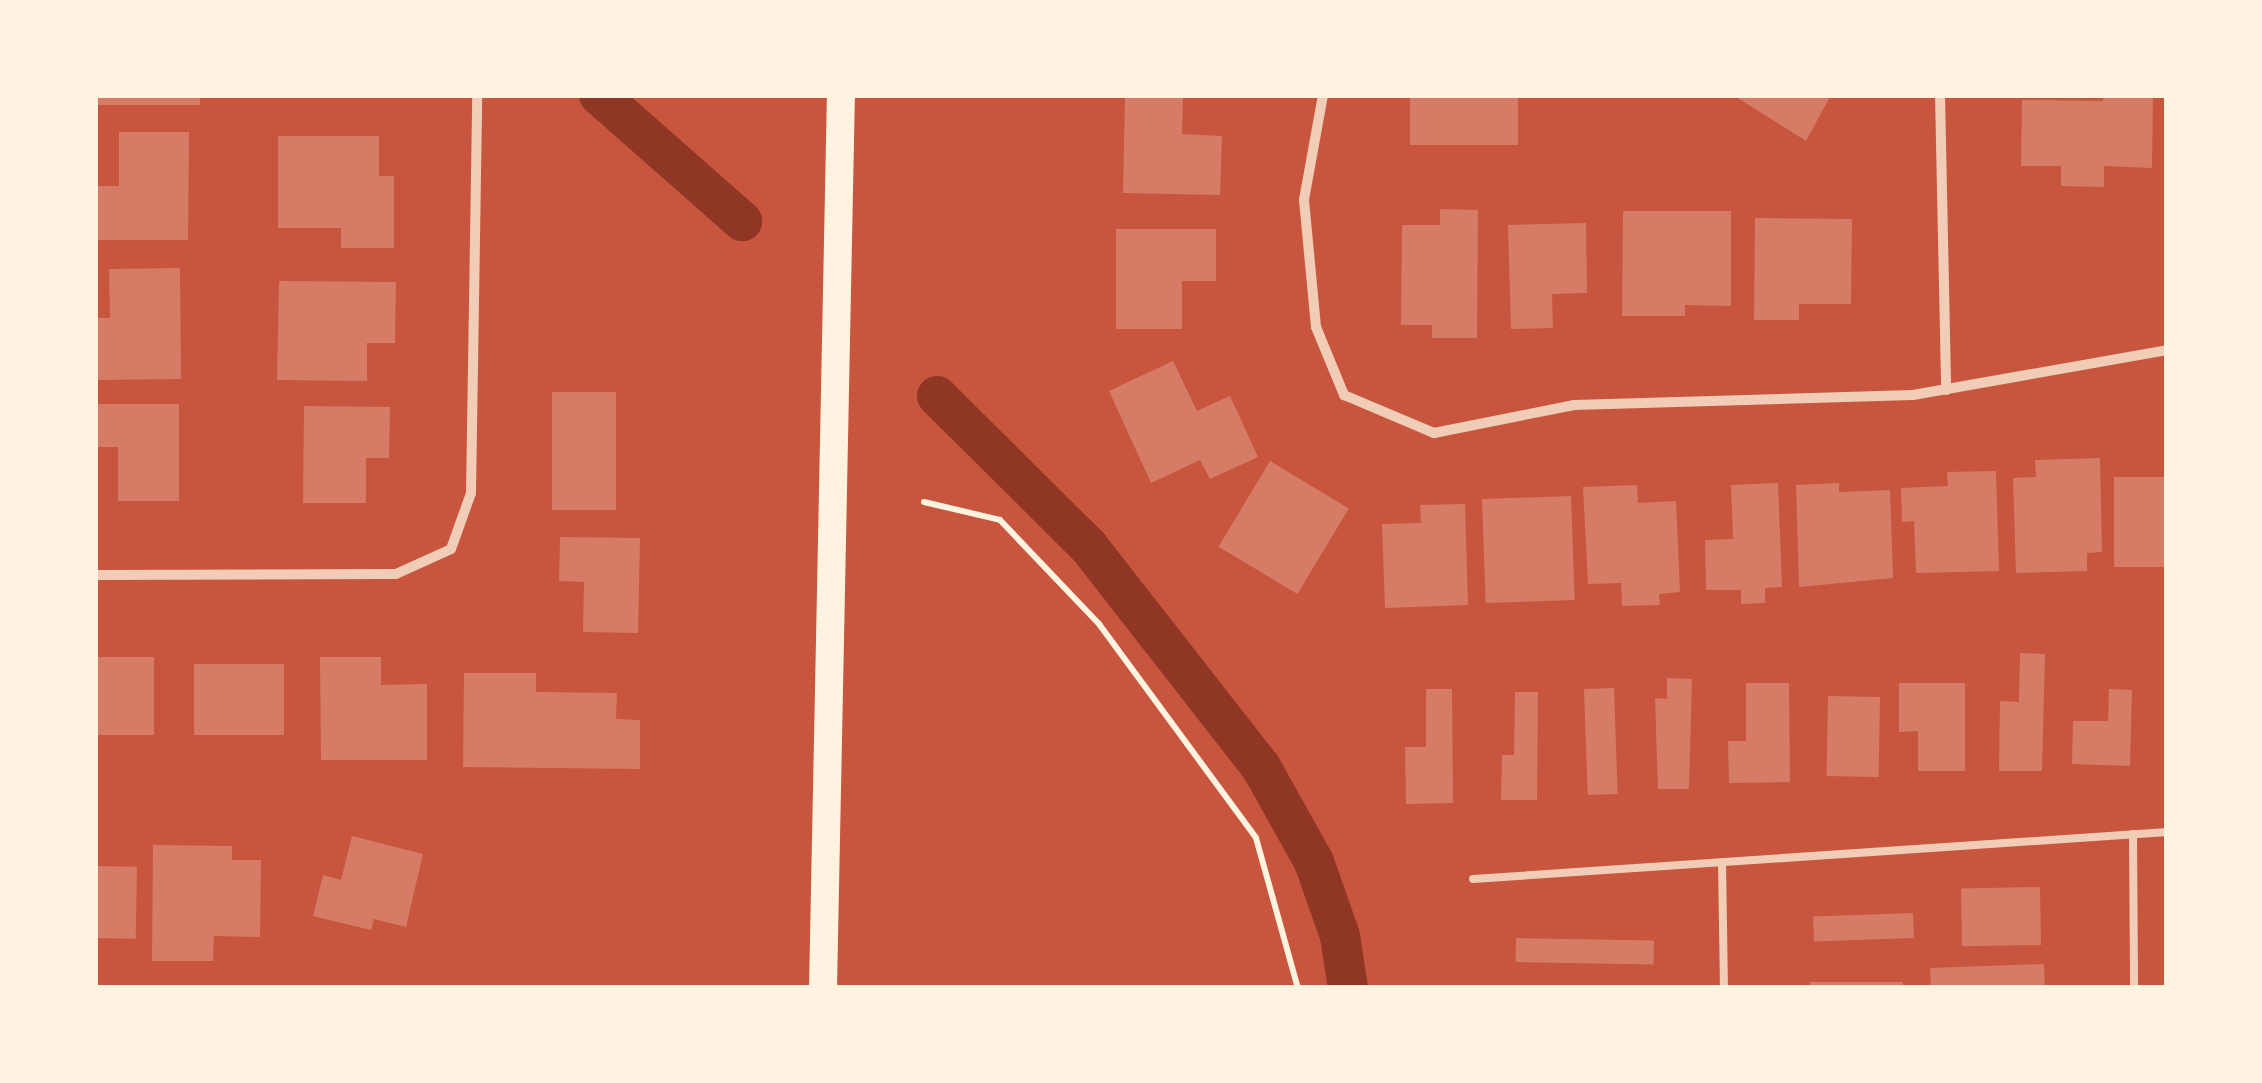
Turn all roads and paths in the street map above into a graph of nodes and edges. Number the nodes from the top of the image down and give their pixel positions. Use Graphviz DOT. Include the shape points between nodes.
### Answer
graph roads {
  1 [pos="477,95"];
  2 [pos="841,95"];
  3 [pos="1323,95"];
  4 [pos="1940,95"];
  5 [pos="2167,350"];
  6 [pos="1946,390"];
  7 [pos="924,502"];
  8 [pos="95,576"];
  9 [pos="2167,832"];
  10 [pos="2133,834"];
  11 [pos="1722,862"];
  12 [pos="1474,878"];
  13 [pos="823,988"];
  14 [pos="1298,988"];
  15 [pos="1724,988"];
  16 [pos="2134,988"];
  1 -- 8 [label="street" via="471,493 451,549 396,574"];
  2 -- 13 [label="highway"];
  3 -- 6 [label="street" via="1304,200 1316,327 1344,396 1434,432 1574,405"];
  4 -- 6 [label="street"];
  5 -- 6 [label="street"];
  7 -- 14 [label="path" via="1000,520 1099,624 1256,838"];
  9 -- 10 [label="lane"];
  10 -- 11 [label="lane"];
  10 -- 16 [label="lane"];
  11 -- 12 [label="lane"];
  11 -- 15 [label="lane"];
}
